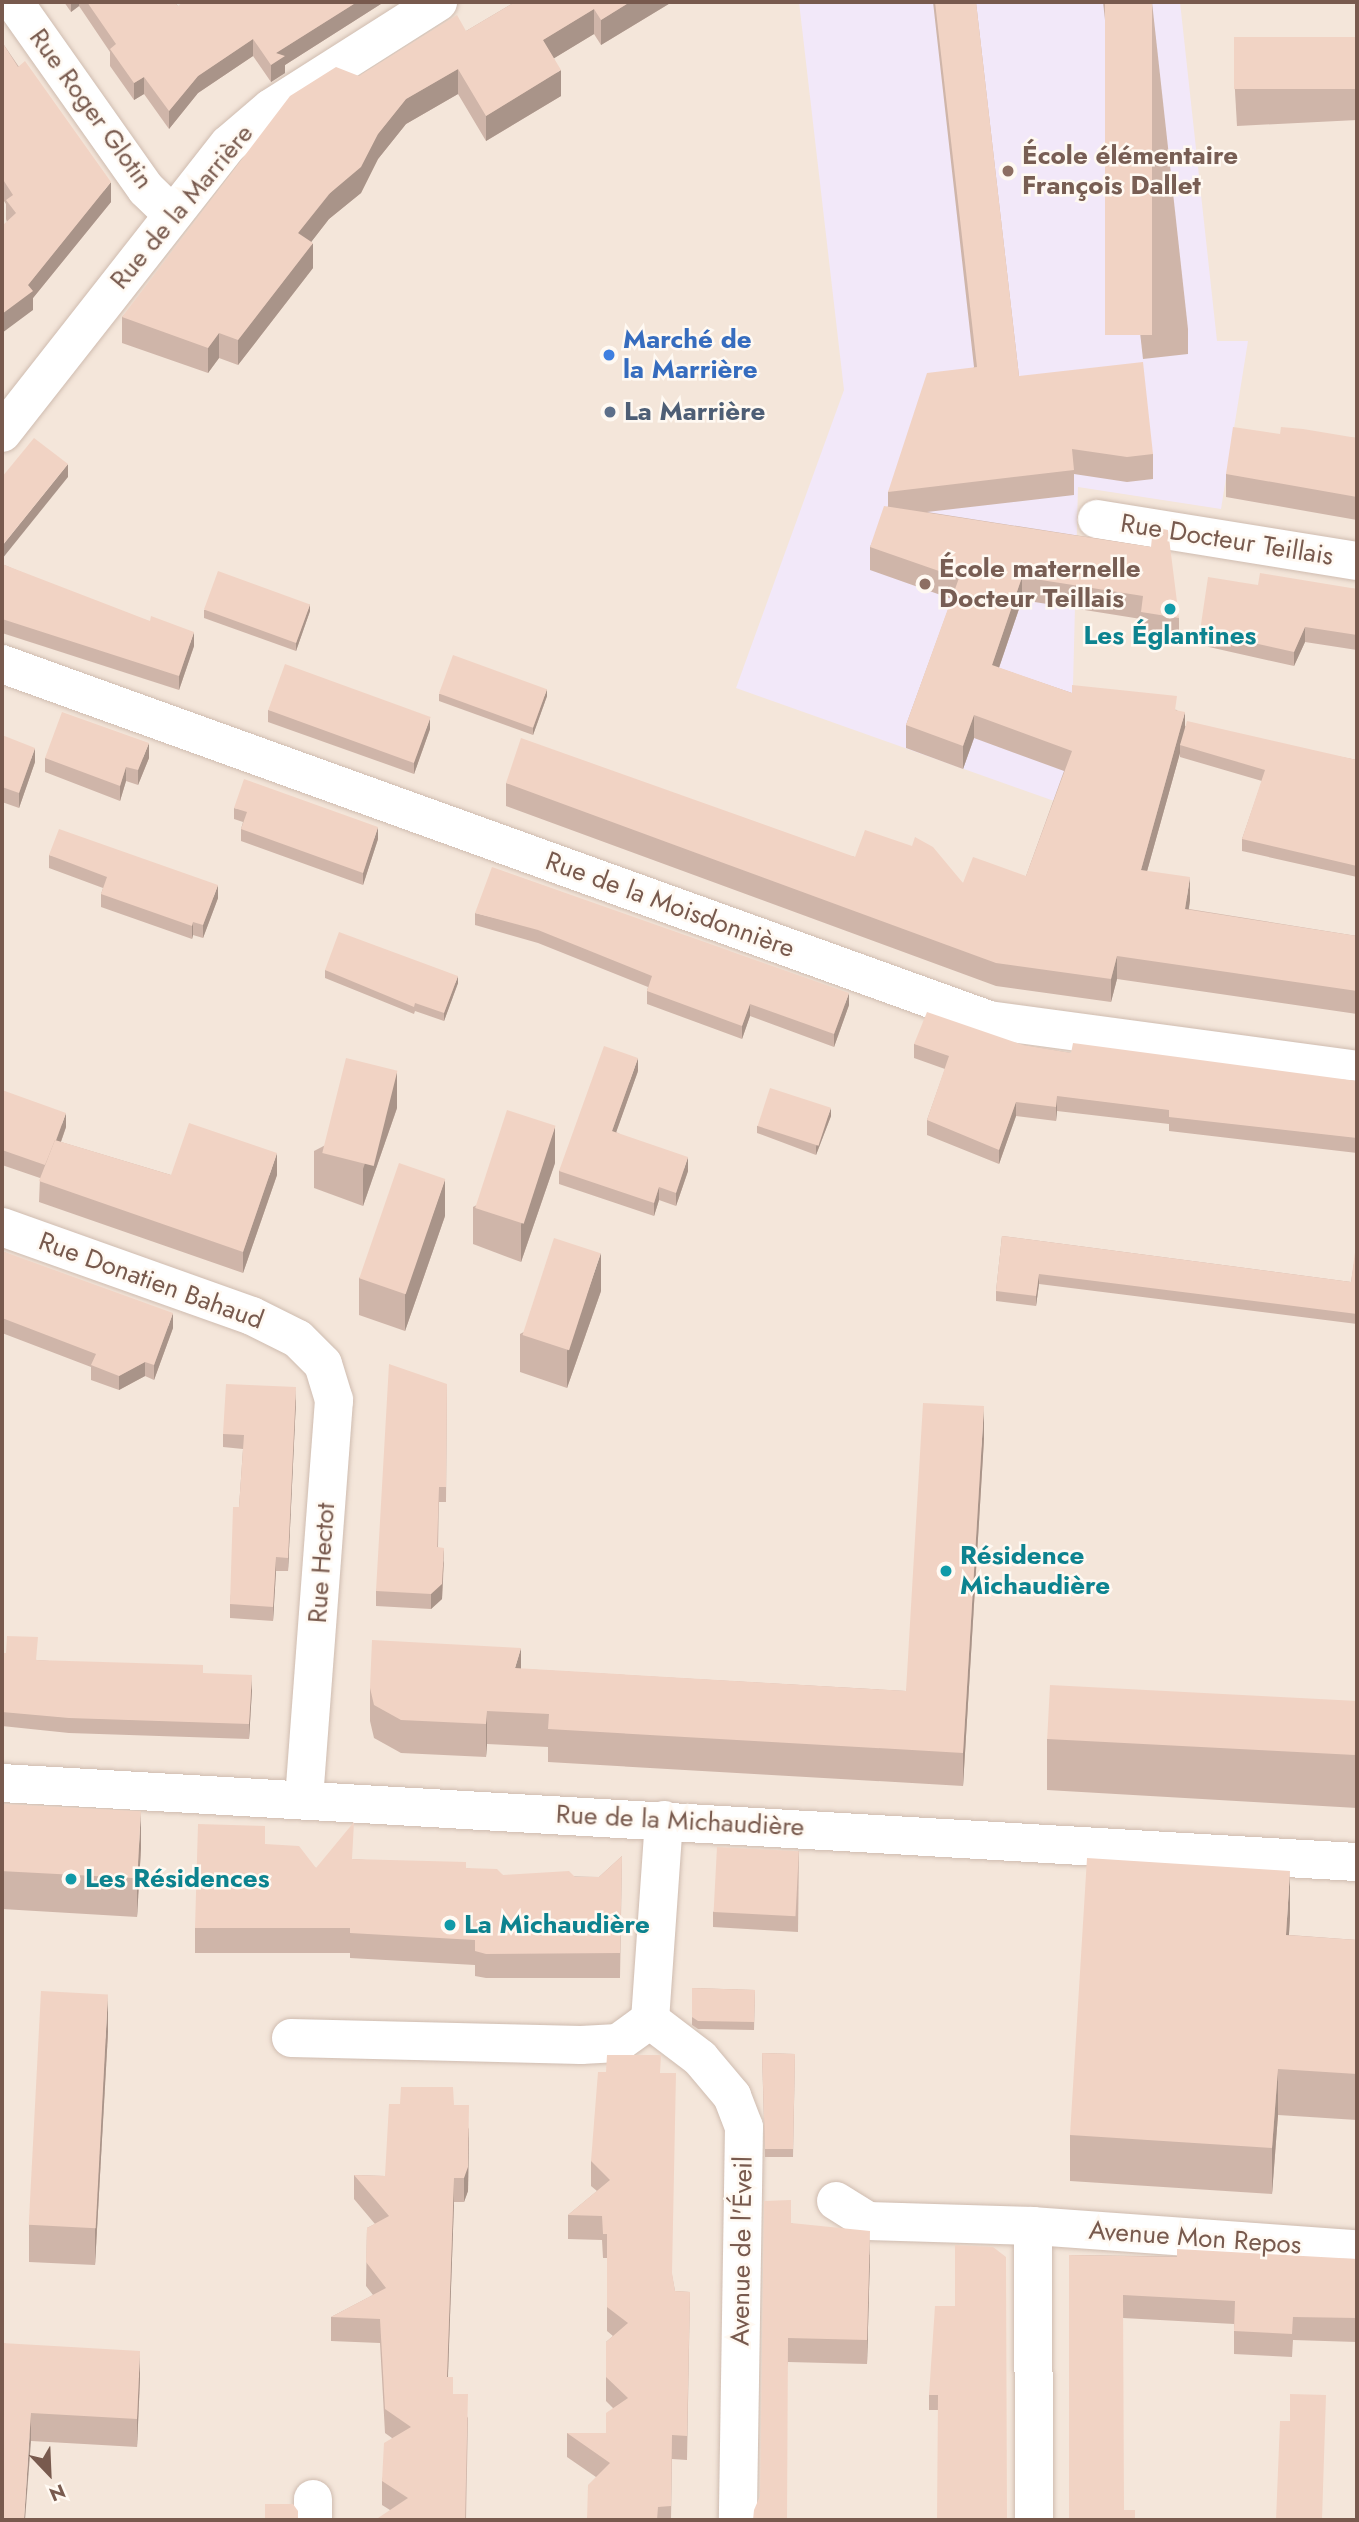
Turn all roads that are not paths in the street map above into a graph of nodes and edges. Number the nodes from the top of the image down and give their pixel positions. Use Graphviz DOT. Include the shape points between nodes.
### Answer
graph roads {
  1 [pos="14,2"];
  2 [pos="438,2"];
  3 [pos="171,213"];
  4 [pos="2,433"];
  5 [pos="1097,519"];
  6 [pos="1357,561"];
  7 [pos="2,664"];
  8 [pos="1357,1070"];
  9 [pos="2,1227"];
  10 [pos="298,1339"];
  11 [pos="2,1783"];
  12 [pos="304,1800"];
  13 [pos="664,1820"];
  14 [pos="1357,1862"];
  15 [pos="650,2020"];
  16 [pos="292,2038"];
  17 [pos="836,2201"];
  18 [pos="1033,2226"];
  19 [pos="1357,2249"];
  20 [pos="738,2520"];
  21 [pos="1034,2520"];
  1 -- 3 [label="street, Rue Roger Glotin" via="146,189"];
  2 -- 3 [label="street, Rue de la Marrière" via="271,108 229,144"];
  3 -- 4 [label="street, Rue de la Marrière"];
  5 -- 6 [label="street, Rue Docteur Teillais"];
  7 -- 8 [label="street, Rue de la Moisdonnière" via="989,1020"];
  9 -- 10 [label="street, Rue Donatien Bahaud" via="252,1316"];
  10 -- 12 [label="street, Rue Hectot" via="323,1364 334,1400"];
  11 -- 12 [label="street, Rue de la Michaudière"];
  12 -- 13 [label="street, Rue de la Michaudière"];
  13 -- 14 [label="street, Rue de la Michaudière"];
  13 -- 15 [label="street"];
  15 -- 16 [label="street" via="618,2042 581,2045"];
  15 -- 20 [label="street, Avenue de l'Éveil" via="700,2058 732,2096 744,2127"];
  17 -- 18 [label="street, Avenue Mon Repos" via="868,2221"];
  18 -- 19 [label="street, Avenue Mon Repos"];
  18 -- 21 [label="street"];
}
